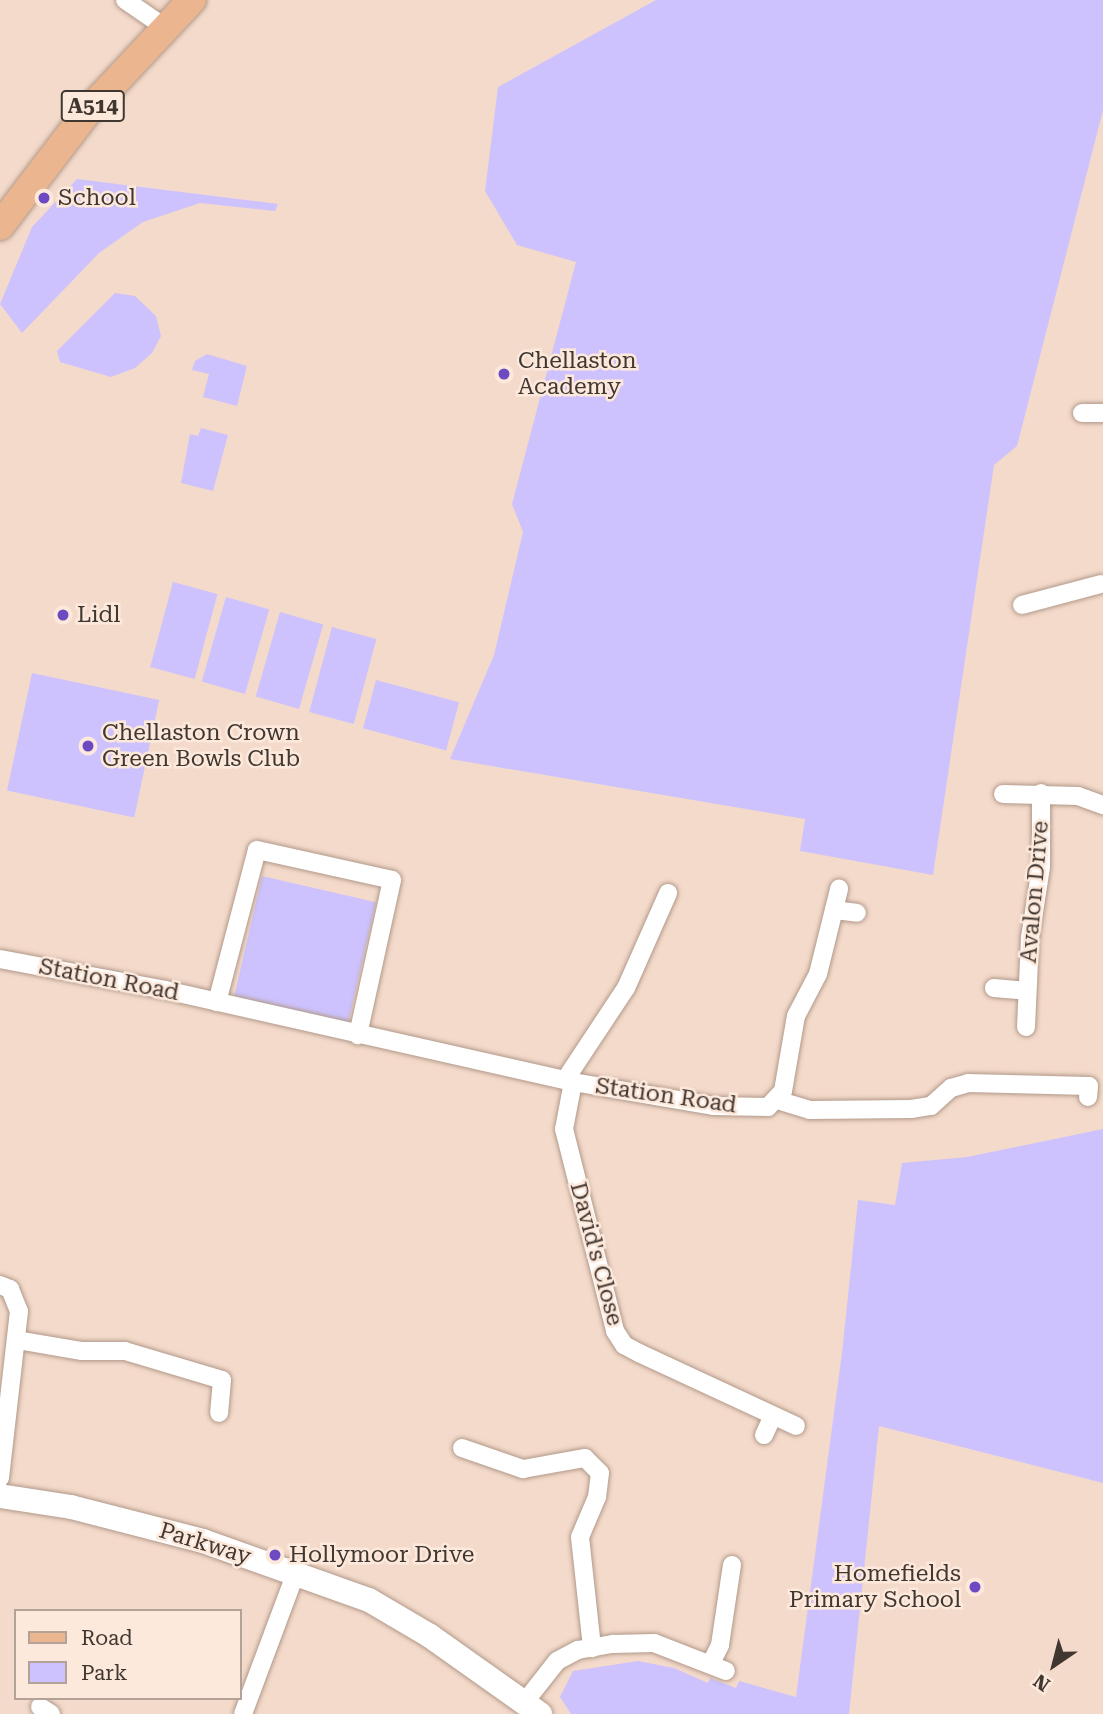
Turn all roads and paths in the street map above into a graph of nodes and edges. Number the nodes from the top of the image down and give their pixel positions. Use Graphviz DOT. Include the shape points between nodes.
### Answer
graph roads {
  1 [pos="125,0"];
  2 [pos="192,0"];
  3 [pos="163,26"];
  4 [pos="0,226"];
  5 [pos="1082,413"];
  6 [pos="1103,413"];
  7 [pos="1102,583"];
  8 [pos="1022,606"];
  9 [pos="1041,793"];
  10 [pos="1003,794"];
  11 [pos="1103,806"];
  12 [pos="839,889"];
  13 [pos="668,893"];
  14 [pos="834,910"];
  15 [pos="857,914"];
  16 [pos="0,959"];
  17 [pos="994,988"];
  18 [pos="1027,991"];
  19 [pos="217,1002"];
  20 [pos="1026,1027"];
  21 [pos="358,1035"];
  22 [pos="569,1081"];
  23 [pos="1088,1097"];
  24 [pos="777,1100"];
  25 [pos="0,1285"];
  26 [pos="17,1340"];
  27 [pos="219,1413"];
  28 [pos="774,1416"];
  29 [pos="796,1426"];
  30 [pos="764,1436"];
  31 [pos="463,1448"];
  32 [pos="0,1478"];
  33 [pos="0,1496"];
  34 [pos="732,1565"];
  35 [pos="296,1572"];
  36 [pos="592,1647"];
  37 [pos="532,1708"];
  38 [pos="243,1714"];
  1 -- 3 [label="street"];
  2 -- 3 [label="main road, A514"];
  3 -- 4 [label="main road, A514" via="66,138"];
  5 -- 6 [label="street"];
  7 -- 8 [label="street"];
  9 -- 10 [label="street, Avalon Drive"];
  9 -- 11 [label="street, Avalon Drive" via="1078,796"];
  9 -- 18 [label="street, Avalon Drive" via="1041,867"];
  12 -- 14 [label="street"];
  13 -- 22 [label="street" via="626,988"];
  14 -- 15 [label="street"];
  14 -- 24 [label="street" via="818,974 796,1016 783,1091"];
  16 -- 19 [label="street, Station Road"];
  17 -- 18 [label="street, Avalon Drive"];
  18 -- 20 [label="street, Avalon Drive"];
  19 -- 21 [label="street, Station Road"];
  19 -- 21 [label="street" via="257,850 393,880"];
  21 -- 22 [label="street, Station Road"];
  22 -- 24 [label="street, Station Road" via="713,1106 768,1107"];
  22 -- 28 [label="street, David's Close" via="564,1129 615,1331 624,1345"];
  23 -- 24 [label="street" via="1089,1086 968,1083 951,1088 931,1106 911,1109 810,1110"];
  25 -- 26 [label="street" via="16,1298"];
  26 -- 27 [label="street" via="82,1351 125,1351 222,1380"];
  26 -- 32 [label="street"];
  28 -- 29 [label="street, David's Close"];
  28 -- 30 [label="street"];
  31 -- 36 [label="street" via="523,1469 584,1458 600,1473 597,1497 580,1537"];
  33 -- 35 [label="street, Parkway" via="71,1507"];
  34 -- 36 [label="street" via="718,1667 654,1643"];
  35 -- 37 [label="street, Parkway" via="402,1618"];
  35 -- 38 [label="street"];
  36 -- 37 [label="street" via="557,1661"];
}
